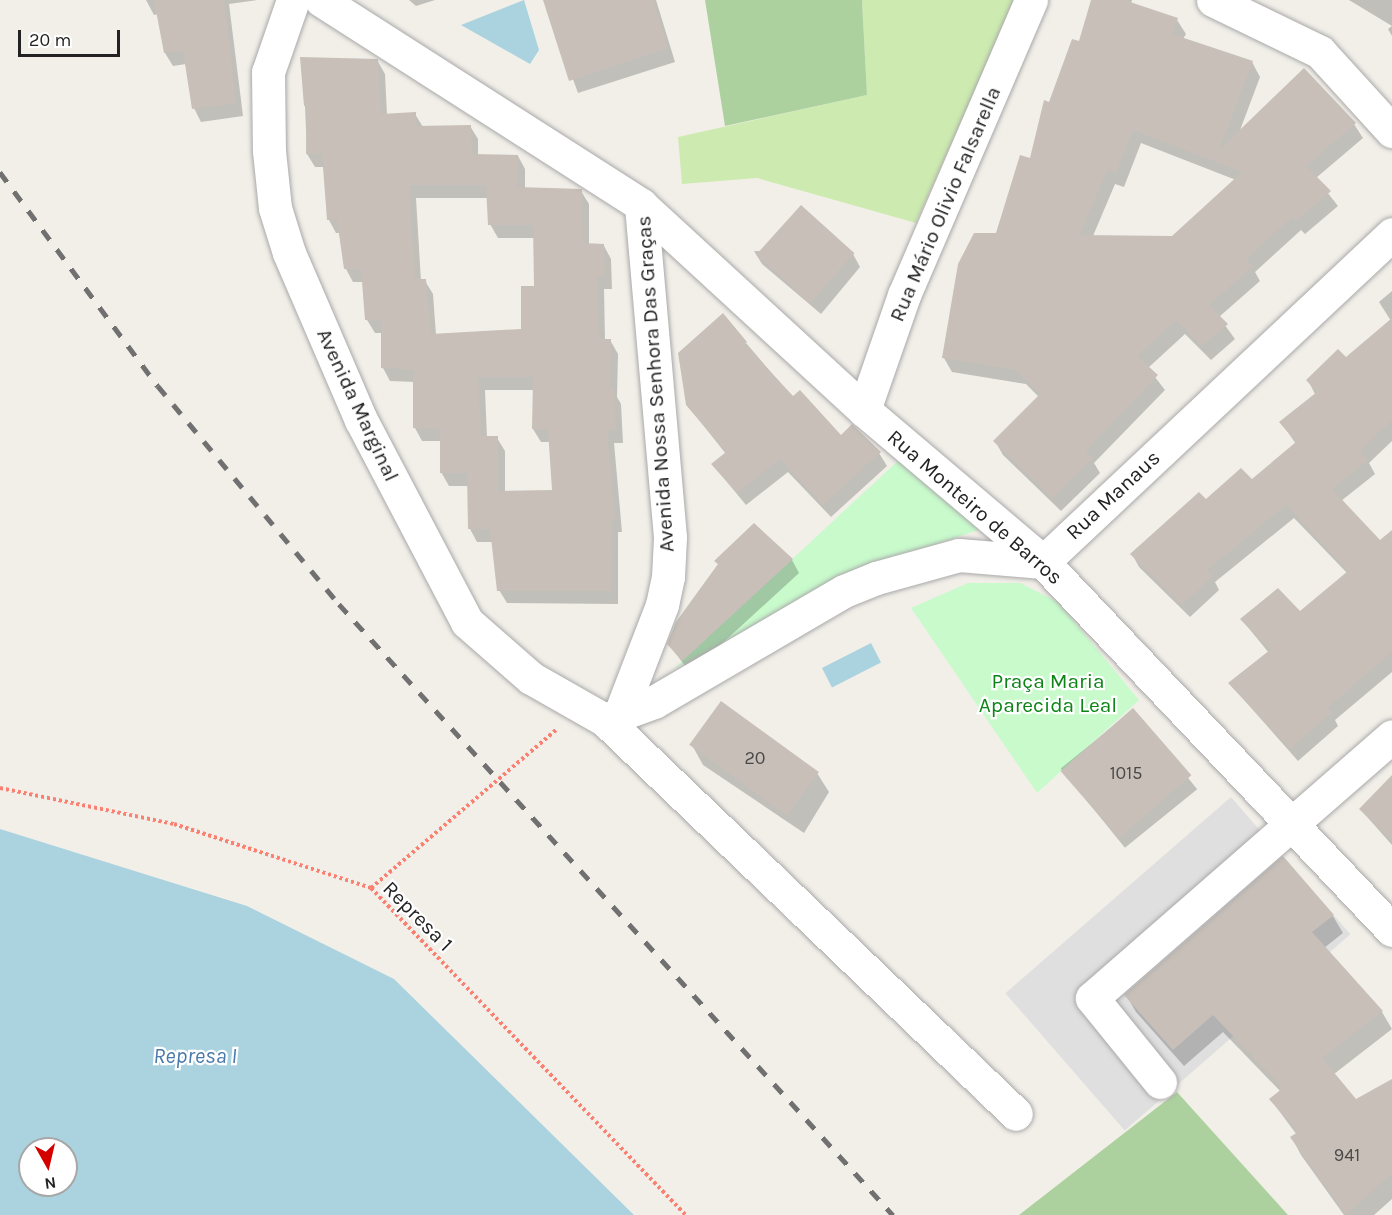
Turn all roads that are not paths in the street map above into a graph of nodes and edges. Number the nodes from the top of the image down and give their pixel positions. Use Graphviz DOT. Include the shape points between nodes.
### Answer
graph roads {
  1 [pos="294,0"];
  2 [pos="321,0"];
  3 [pos="1031,0"];
  4 [pos="1212,0"];
  5 [pos="1392,131"];
  6 [pos="641,205"];
  7 [pos="1392,234"];
  8 [pos="864,410"];
  9 [pos="1043,561"];
  10 [pos="601,716"];
  11 [pos="1392,736"];
  12 [pos="1292,826"];
  13 [pos="1392,930"];
  14 [pos="1160,1082"];
  15 [pos="1016,1114"];
  1 -- 10 [label="street, Avenida Marginal" via="268,72 269,151 275,208 289,253 361,420 467,622 531,678"];
  2 -- 6 [label="street, Avenida Nossa Senhora Das Graças"];
  3 -- 8 [label="street, Rua Mário Olivio Falsarella" via="904,295"];
  4 -- 5 [label="street" via="1320,52"];
  6 -- 8 [label="street, Rua Monteiro de Barros"];
  6 -- 10 [label="street, Avenida Nossa Senhora Das Graças" via="670,537 669,577 662,606"];
  7 -- 9 [label="street, Rua Manaus"];
  8 -- 9 [label="street, Rua Monteiro de Barros"];
  9 -- 10 [label="street" via="959,555 876,578 844,591 654,702"];
  9 -- 12 [label="street, Rua Monteiro de Barros"];
  10 -- 15 [label="street, Avenida Marginal"];
  11 -- 12 [label="street"];
  12 -- 13 [label="street, Rua Monteiro de Barros"];
  12 -- 14 [label="street" via="1092,998"];
}
